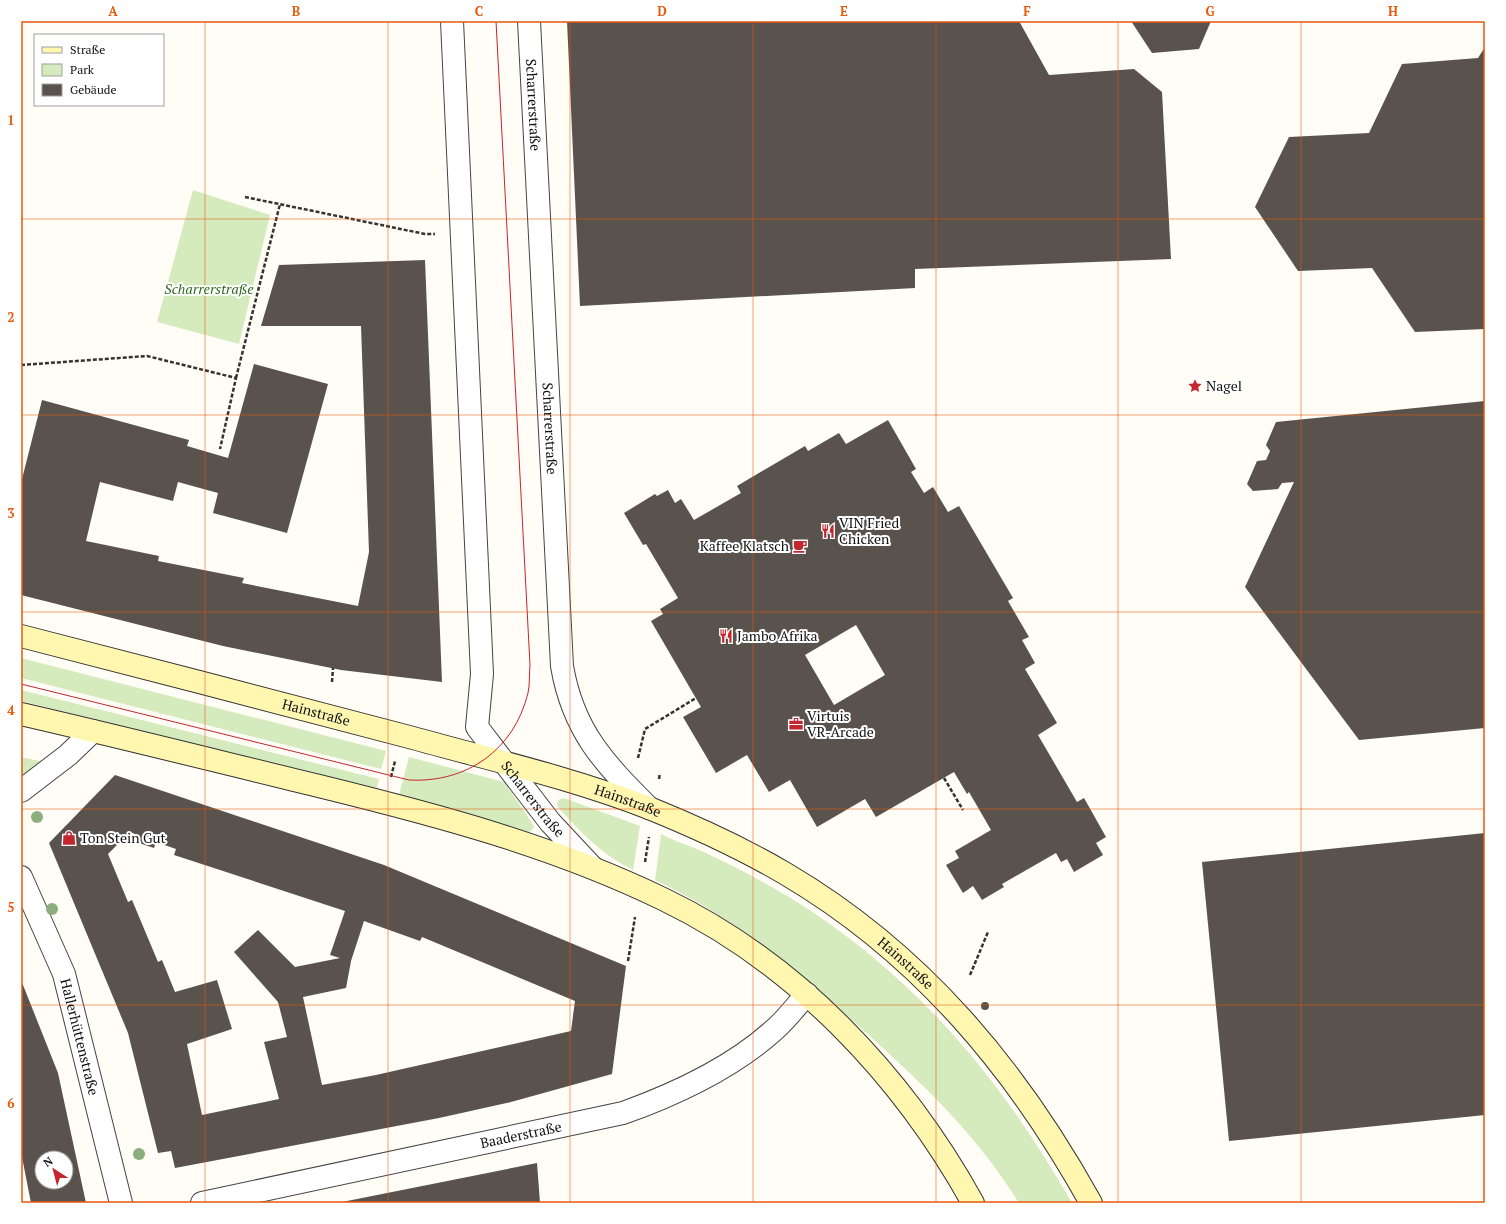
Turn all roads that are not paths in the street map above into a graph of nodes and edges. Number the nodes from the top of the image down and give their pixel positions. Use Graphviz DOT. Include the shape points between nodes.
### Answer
graph roads {
  1 [pos="452,21"];
  2 [pos="529,21"];
  3 [pos="21,636"];
  4 [pos="21,714"];
  5 [pos="477,727"];
  6 [pos="93,730"];
  7 [pos="456,750"];
  8 [pos="506,763"];
  9 [pos="21,790"];
  10 [pos="649,808"];
  11 [pos="592,868"];
  12 [pos="21,877"];
  13 [pos="807,994"];
  14 [pos="121,1203"];
  15 [pos="202,1203"];
  16 [pos="972,1203"];
  17 [pos="1092,1203"];
  1 -- 5 [label="street" via="482,674"];
  2 -- 10 [label="street, Scharrerstraße" via="562,666 566,690 583,730 614,774"];
  3 -- 7 [label="main road, Hainstraße"];
  4 -- 6 [label="main road"];
  5 -- 7 [label="street"];
  5 -- 8 [label="street, Scharrerstraße"];
  6 -- 9 [label="street" via="78,746"];
  6 -- 11 [label="main road" via="385,802 516,840"];
  7 -- 8 [label="main road, Hainstraße"];
  8 -- 10 [label="main road, Hainstraße" via="571,781"];
  8 -- 11 [label="street, Scharrerstraße" via="550,822"];
  10 -- 17 [label="main road, Hainstraße" via="717,837 786,874 853,918 903,960 950,1005 996,1058 1048,1130"];
  11 -- 13 [label="main road" via="665,899 704,921 762,958"];
  12 -- 14 [label="street, Hallerhüttenstraße" via="64,974"];
  13 -- 15 [label="street, Baaderstraße" via="776,1029 738,1057 713,1073 623,1113"];
  13 -- 16 [label="main road" via="867,1054 907,1102 941,1150"];
}
